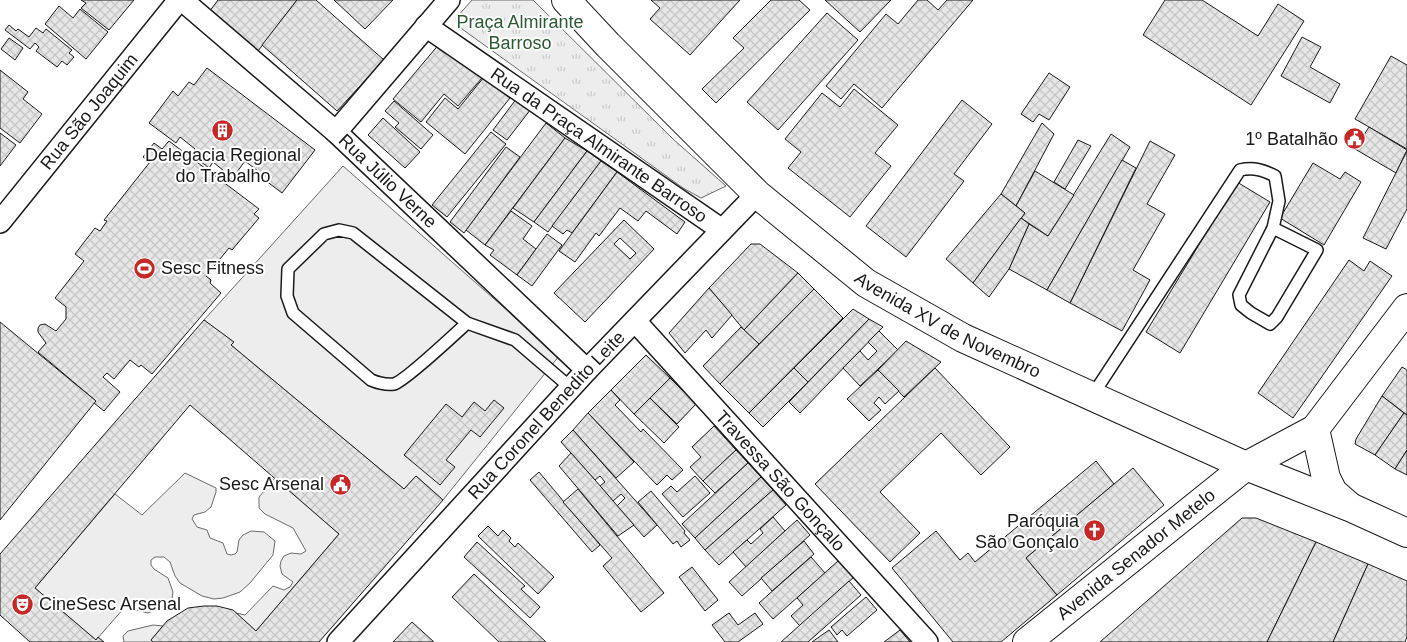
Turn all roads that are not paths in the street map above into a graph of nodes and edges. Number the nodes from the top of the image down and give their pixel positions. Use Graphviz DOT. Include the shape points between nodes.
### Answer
graph roads {
  1 [pos="180,0"];
  2 [pos="448,0"];
  3 [pos="566,0"];
  4 [pos="426,26"];
  5 [pos="336,132"];
  6 [pos="757,194"];
  7 [pos="0,222"];
  8 [pos="1272,228"];
  9 [pos="722,230"];
  10 [pos="1407,308"];
  11 [pos="635,321"];
  12 [pos="467,323"];
  13 [pos="587,370"];
  14 [pos="571,388"];
  15 [pos="1092,396"];
  16 [pos="1315,429"];
  17 [pos="1246,466"];
  18 [pos="1352,508"];
  19 [pos="1407,533"];
  20 [pos="342,641"];
  21 [pos="927,642"];
  22 [pos="1027,642"];
  1 -- 5 [label="street, Rua Júlio Verne"];
  1 -- 7 [label="street, Rua São Joaquim"];
  2 -- 4 [label="street"];
  3 -- 6 [label="main road, Avenida XV de Novembro"];
  4 -- 5 [label="street"];
  4 -- 9 [label="street, Rua da Praça Almirante Barroso"];
  5 -- 13 [label="street, Rua Júlio Verne"];
  6 -- 9 [label="street, Rua Coronel Benedito Leite"];
  6 -- 15 [label="main road, Avenida XV de Novembro" via="866,283 963,338"];
  8 -- 8 [label="lane" via="1317,250 1270,324 1241,305 1239,295"];
  8 -- 15 [label="lane" via="1279,201 1275,176 1250,168 1240,170"];
  9 -- 11 [label="street, Rua Coronel Benedito Leite"];
  10 -- 16 [label="main road"];
  11 -- 13 [label="street, Rua Coronel Benedito Leite"];
  11 -- 21 [label="street, Travessa São Gonçalo"];
  12 -- 12 [label="lane" via="354,233 339,230 324,234 288,269 287,296 293,313 371,380 380,384 395,384"];
  12 -- 14 [label="lane" via="515,340"];
  13 -- 14 [label="street, Rua Coronel Benedito Leite"];
  14 -- 20 [label="street, Rua Coronel Benedito Leite"];
  15 -- 17 [label="main road, Avenida XV de Novembro"];
  16 -- 17 [label="main road, Avenida Senador Metelo"];
  16 -- 18 [label="main road" via="1326,478 1333,492"];
  17 -- 18 [label="main road, Avenida XV de Novembro"];
  17 -- 22 [label="main road, Avenida Senador Metelo"];
  18 -- 19 [label="main road, Avenida XV de Novembro"];
}
